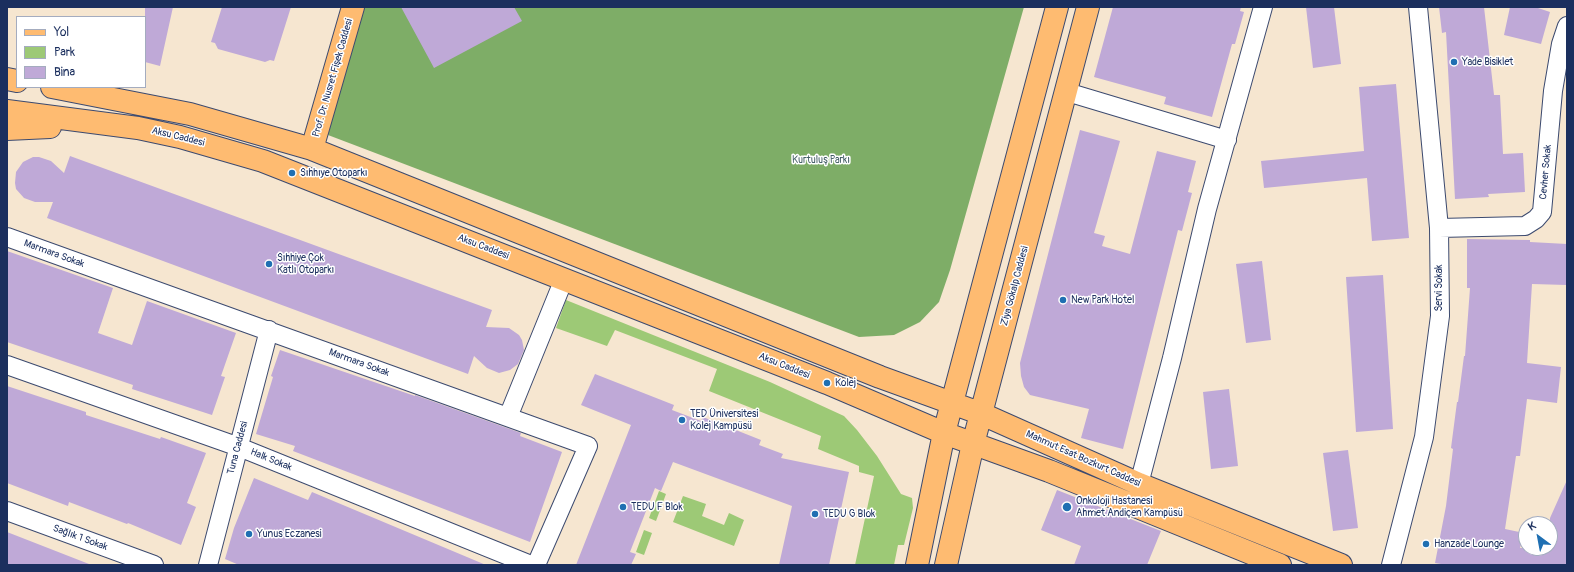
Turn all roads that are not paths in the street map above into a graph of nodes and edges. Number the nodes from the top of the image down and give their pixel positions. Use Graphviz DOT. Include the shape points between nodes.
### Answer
graph roads {
  1 [pos="354,7"];
  2 [pos="1057,7"];
  3 [pos="1088,7"];
  4 [pos="1263,7"];
  5 [pos="1418,7"];
  6 [pos="1567,26"];
  7 [pos="57,88"];
  8 [pos="1067,92"];
  9 [pos="7,111"];
  10 [pos="101,123"];
  11 [pos="7,129"];
  12 [pos="1227,140"];
  13 [pos="312,149"];
  14 [pos="1439,228"];
  15 [pos="7,237"];
  16 [pos="564,279"];
  17 [pos="269,330"];
  18 [pos="7,365"];
  19 [pos="952,403"];
  20 [pos="982,414"];
  21 [pos="508,417"];
  22 [pos="944,433"];
  23 [pos="973,444"];
  24 [pos="239,446"];
  25 [pos="1139,484"];
  26 [pos="7,512"];
  27 [pos="154,565"];
  28 [pos="208,565"];
  29 [pos="530,565"];
  30 [pos="536,565"];
  31 [pos="917,565"];
  32 [pos="946,565"];
  33 [pos="1280,565"];
  34 [pos="1341,565"];
  35 [pos="1391,565"];
  1 -- 13 [label="main road, Prof. Dr. Nusret Fişek Caddesi"];
  2 -- 19 [label="main road"];
  3 -- 8 [label="main road, Ziya Gökalp Caddesi"];
  4 -- 12 [label="street"];
  5 -- 14 [label="street, Servi Sokak"];
  6 -- 14 [label="street, Cevher Sokak" via="1561,44 1553,91 1542,212 1525,226"];
  7 -- 13 [label="main road" via="190,114"];
  8 -- 12 [label="street"];
  8 -- 20 [label="main road, Ziya Gökalp Caddesi"];
  9 -- 10 [label="main road, Aksu Caddesi"];
  10 -- 11 [label="main road"];
  10 -- 16 [label="main road, Aksu Caddesi" via="180,137 263,161"];
  12 -- 25 [label="street" via="1207,209"];
  13 -- 19 [label="main road" via="873,374"];
  14 -- 35 [label="street, Servi Sokak" via="1440,316 1424,437"];
  15 -- 17 [label="street, Marmara Sokak"];
  16 -- 21 [label="street"];
  16 -- 22 [label="main road, Aksu Caddesi" via="827,383"];
  17 -- 21 [label="street, Marmara Sokak"];
  17 -- 24 [label="street, Tuna Caddesi"];
  18 -- 24 [label="street, Halk Sokak"];
  19 -- 20 [label="main road, Mahmut Esat Bozkurt Caddesi"];
  19 -- 22 [label="main road"];
  20 -- 23 [label="main road, Ziya Gökalp Caddesi"];
  20 -- 25 [label="main road, Mahmut Esat Bozkurt Caddesi"];
  21 -- 30 [label="street, Marmara Sokak" via="588,446"];
  22 -- 23 [label="main road, Aksu Caddesi"];
  22 -- 31 [label="main road"];
  23 -- 32 [label="main road, Ziya Gökalp Caddesi"];
  23 -- 33 [label="main road" via="1049,471"];
  24 -- 28 [label="street, Tuna Caddesi"];
  24 -- 29 [label="street, Halk Sokak"];
  25 -- 34 [label="main road, Mahmut Esat Bozkurt Caddesi"];
  26 -- 27 [label="street, Sağlık 1 Sokak"];
}
